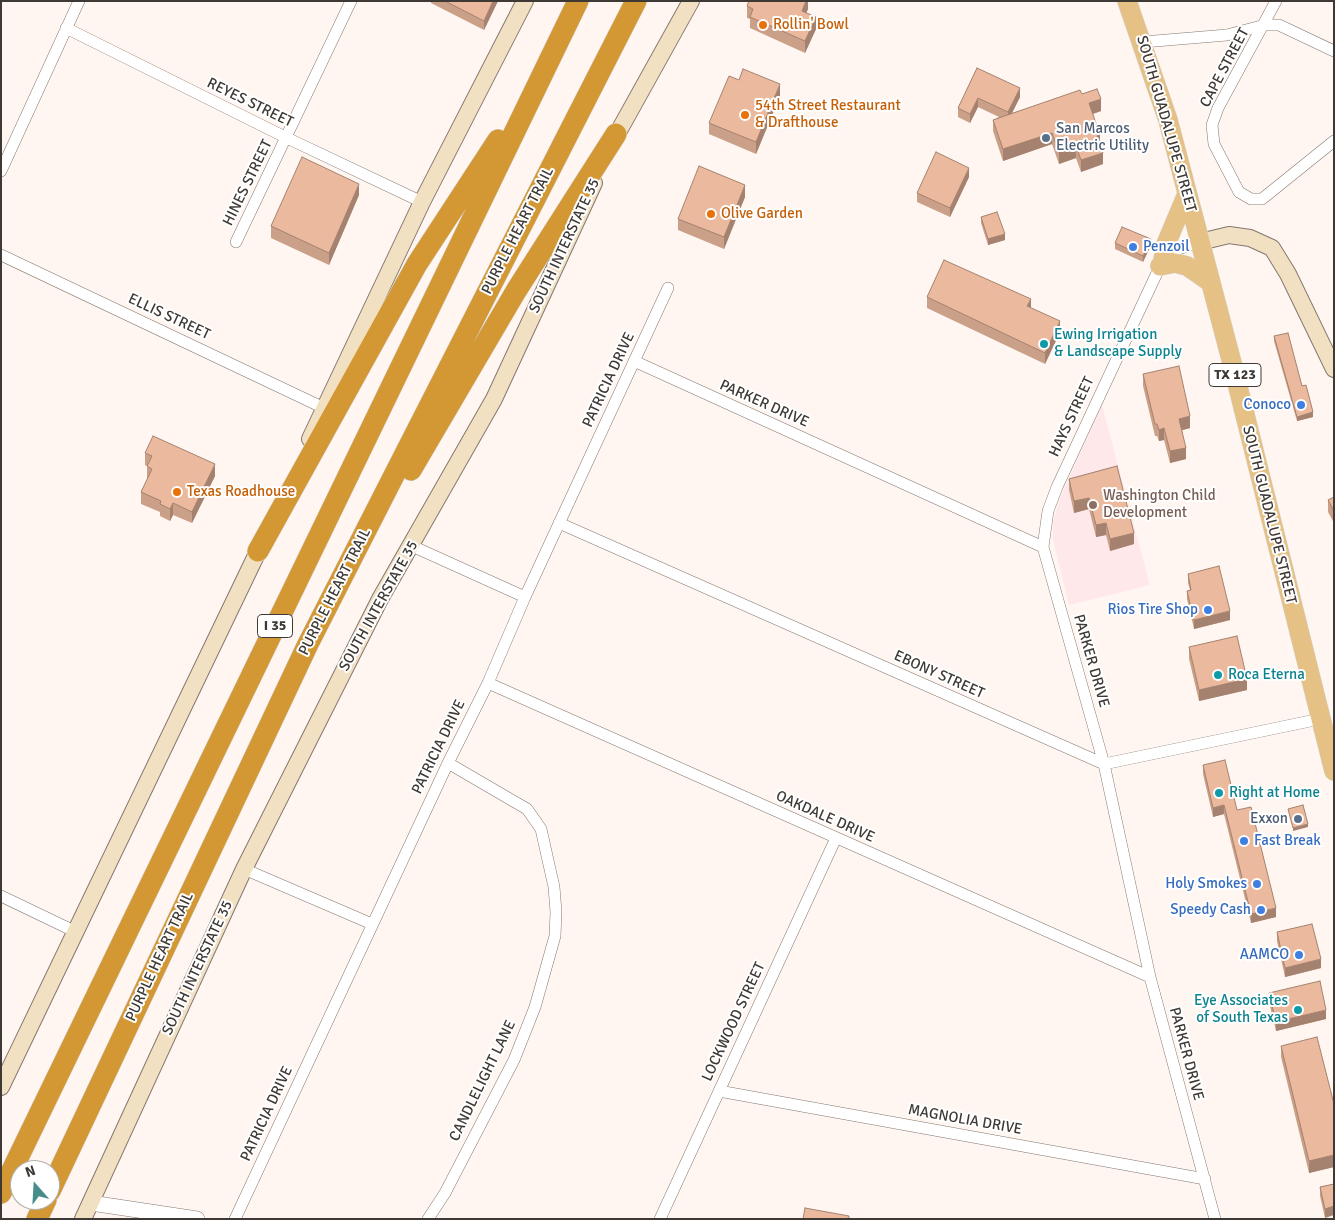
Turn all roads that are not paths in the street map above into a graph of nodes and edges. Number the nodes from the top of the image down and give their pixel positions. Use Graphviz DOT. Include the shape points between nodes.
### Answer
graph roads {
  1 [pos="79,1"];
  2 [pos="351,1"];
  3 [pos="578,1"];
  4 [pos="636,1"];
  5 [pos="691,1"];
  6 [pos="1128,1"];
  7 [pos="1276,1"];
  8 [pos="522,2"];
  9 [pos="1265,25"];
  10 [pos="66,28"];
  11 [pos="1143,42"];
  12 [pos="1334,51"];
  13 [pos="550,60"];
  14 [pos="616,134"];
  15 [pos="287,138"];
  16 [pos="1334,141"];
  17 [pos="1,171"];
  18 [pos="1187,194"];
  19 [pos="422,202"];
  20 [pos="236,242"];
  21 [pos="1200,242"];
  22 [pos="1,255"];
  23 [pos="1161,263"];
  24 [pos="1210,282"];
  25 [pos="668,288"];
  26 [pos="634,361"];
  27 [pos="1334,369"];
  28 [pos="324,408"];
  29 [pos="559,523"];
  30 [pos="412,546"];
  31 [pos="1043,547"];
  32 [pos="258,551"];
  33 [pos="525,597"];
  34 [pos="308,644"];
  35 [pos="488,683"];
  36 [pos="1320,719"];
  37 [pos="448,763"];
  38 [pos="1104,764"];
  39 [pos="1334,771"];
  40 [pos="836,838"];
  41 [pos="244,869"];
  42 [pos="1,896"];
  43 [pos="372,924"];
  44 [pos="74,931"];
  45 [pos="1150,978"];
  46 [pos="1,1087"];
  47 [pos="719,1091"];
  48 [pos="60,1170"];
  49 [pos="1205,1179"];
  50 [pos="1,1193"];
  51 [pos="91,1202"];
  52 [pos="83,1219"];
  53 [pos="197,1219"];
  54 [pos="235,1219"];
  55 [pos="428,1219"];
  56 [pos="660,1219"];
  57 [pos="1215,1219"];
  1 -- 10 [label="street"];
  2 -- 15 [label="street, HINES STREET"];
  3 -- 13 [label="highway, I 35"];
  4 -- 34 [label="highway, PURPLE HEART TRAIL / I 35"];
  5 -- 14 [label="main road, SOUTH INTERSTATE 35"];
  6 -- 11 [label="main road, SOUTH GUADALUPE STREET / TX 123"];
  7 -- 9 [label="street, CAPE STREET"];
  8 -- 19 [label="main road"];
  9 -- 11 [label="street" via="1227,35"];
  9 -- 12 [label="street" via="1278,25"];
  9 -- 16 [label="street, CAPE STREET" via="1218,108 1212,125 1214,144 1239,192 1251,199 1262,199"];
  10 -- 15 [label="street, REYES STREET"];
  10 -- 17 [label="street"];
  11 -- 18 [label="main road, SOUTH GUADALUPE STREET / TX 123"];
  13 -- 32 [label="highway" via="417,264"];
  13 -- 50 [label="highway, I 35"];
  14 -- 30 [label="main road, SOUTH INTERSTATE 35" via="494,399"];
  14 -- 34 [label="highway" via="516,291"];
  15 -- 19 [label="street, REYES STREET"];
  15 -- 20 [label="street, HINES STREET"];
  18 -- 21 [label="main road, SOUTH GUADALUPE STREET / TX 123"];
  18 -- 23 [label="main road"];
  19 -- 28 [label="main road"];
  21 -- 23 [label="street" via="1175,250"];
  21 -- 24 [label="main road, SOUTH GUADALUPE STREET / TX 123"];
  21 -- 27 [label="main road" via="1229,235 1250,238 1272,248"];
  22 -- 28 [label="street, ELLIS STREET"];
  23 -- 24 [label="main road" via="1187,266"];
  23 -- 31 [label="street, HAYS STREET" via="1057,487 1048,511"];
  24 -- 36 [label="main road, SOUTH GUADALUPE STREET / TX 123"];
  25 -- 26 [label="street, PATRICIA DRIVE"];
  26 -- 29 [label="street, PATRICIA DRIVE"];
  26 -- 31 [label="street, PARKER DRIVE"];
  28 -- 32 [label="main road"];
  29 -- 33 [label="street, PATRICIA DRIVE"];
  29 -- 38 [label="street, EBONY STREET"];
  30 -- 33 [label="street"];
  30 -- 41 [label="main road, SOUTH INTERSTATE 35" via="380,599"];
  31 -- 38 [label="street, PARKER DRIVE"];
  32 -- 44 [label="main road"];
  33 -- 35 [label="street, PATRICIA DRIVE"];
  34 -- 48 [label="highway, PURPLE HEART TRAIL / I 35"];
  35 -- 37 [label="street, PATRICIA DRIVE"];
  35 -- 40 [label="street, OAKDALE DRIVE"];
  36 -- 38 [label="street"];
  36 -- 39 [label="main road, SOUTH GUADALUPE STREET / TX 123"];
  37 -- 43 [label="street, PATRICIA DRIVE"];
  37 -- 55 [label="street, CANDLELIGHT LANE" via="527,809 541,829 556,912 554,936 535,1007 514,1060"];
  38 -- 45 [label="street, PARKER DRIVE"];
  40 -- 45 [label="street, OAKDALE DRIVE"];
  40 -- 47 [label="street, LOCKWOOD STREET"];
  41 -- 43 [label="street"];
  41 -- 51 [label="main road, SOUTH INTERSTATE 35"];
  42 -- 44 [label="street"];
  43 -- 54 [label="street, PATRICIA DRIVE"];
  44 -- 46 [label="main road"];
  45 -- 49 [label="street, PARKER DRIVE"];
  47 -- 49 [label="street, MAGNOLIA DRIVE"];
  47 -- 56 [label="street, LOCKWOOD STREET"];
  49 -- 57 [label="street, PARKER DRIVE"];
  51 -- 52 [label="main road, SOUTH INTERSTATE 35"];
  51 -- 53 [label="street"];
}
